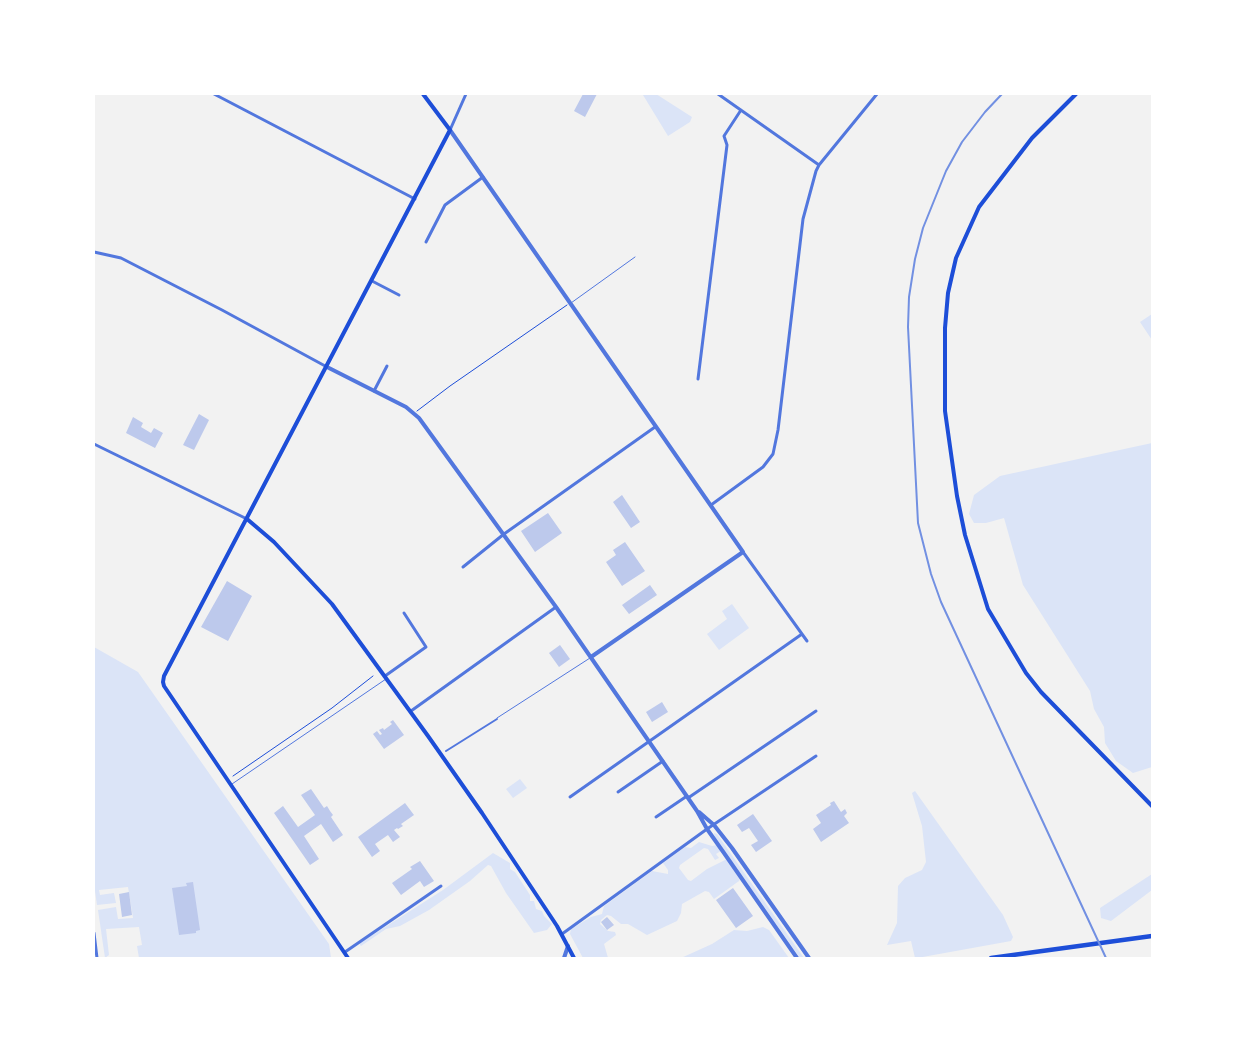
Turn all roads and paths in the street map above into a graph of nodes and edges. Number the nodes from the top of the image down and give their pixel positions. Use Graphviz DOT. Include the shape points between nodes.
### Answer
graph roads {
  1 [pos="214,94"];
  2 [pos="423,94"];
  3 [pos="466,94"];
  4 [pos="718,94"];
  5 [pos="877,94"];
  6 [pos="1076,94"];
  7 [pos="741,110"];
  8 [pos="450,130"];
  9 [pos="819,165"];
  10 [pos="483,178"];
  11 [pos="415,199"];
  12 [pos="426,242"];
  13 [pos="94,252"];
  14 [pos="635,257"];
  15 [pos="372,282"];
  16 [pos="399,296"];
  17 [pos="570,304"];
  18 [pos="387,366"];
  19 [pos="327,367"];
  20 [pos="698,379"];
  21 [pos="373,392"];
  22 [pos="415,413"];
  23 [pos="655,427"];
  24 [pos="94,444"];
  25 [pos="711,505"];
  26 [pos="247,520"];
  27 [pos="504,534"];
  28 [pos="743,552"];
  29 [pos="464,566"];
  30 [pos="556,607"];
  31 [pos="404,613"];
  32 [pos="802,634"];
  33 [pos="807,641"];
  34 [pos="591,658"];
  35 [pos="373,676"];
  36 [pos="386,677"];
  37 [pos="410,711"];
  38 [pos="816,711"];
  39 [pos="497,719"];
  40 [pos="650,742"];
  41 [pos="446,751"];
  42 [pos="816,756"];
  43 [pos="663,761"];
  44 [pos="233,776"];
  45 [pos="231,784"];
  46 [pos="618,792"];
  47 [pos="570,797"];
  48 [pos="688,797"];
  49 [pos="1152,806"];
  50 [pos="698,811"];
  51 [pos="656,817"];
  52 [pos="714,826"];
  53 [pos="707,829"];
  54 [pos="441,886"];
  55 [pos="94,933"];
  56 [pos="562,934"];
  57 [pos="1152,935"];
  58 [pos="567,944"];
  59 [pos="344,952"];
  60 [pos="97,958"];
  61 [pos="348,958"];
  62 [pos="564,958"];
  63 [pos="574,958"];
  64 [pos="797,958"];
  65 [pos="809,958"];
  66 [pos="991,958"];
  1 -- 11 [label="street"];
  2 -- 8 [label="main road"];
  3 -- 8 [label="street"];
  4 -- 7 [label="street"];
  5 -- 9 [label="street"];
  6 -- 49 [label="main road" via="1015,158 979,207 956,258 944,328 945,411 965,535 988,609 1041,692"];
  7 -- 9 [label="street"];
  7 -- 20 [label="street" via="724,136 727,145"];
  8 -- 10 [label="street"];
  8 -- 11 [label="main road"];
  9 -- 25 [label="street" via="803,219 774,454 763,467"];
  10 -- 12 [label="street" via="445,205"];
  10 -- 17 [label="street"];
  11 -- 15 [label="main road"];
  13 -- 19 [label="street" via="128,261"];
  14 -- 17 [label="lane"];
  15 -- 16 [label="street"];
  15 -- 19 [label="main road"];
  17 -- 22 [label="path"];
  17 -- 23 [label="street"];
  18 -- 21 [label="street"];
  19 -- 21 [label="street"];
  19 -- 26 [label="main road"];
  21 -- 22 [label="street"];
  22 -- 27 [label="street"];
  23 -- 25 [label="street"];
  23 -- 27 [label="street"];
  24 -- 26 [label="street"];
  25 -- 28 [label="street"];
  26 -- 36 [label="main road" via="274,542 332,604"];
  26 -- 45 [label="main road" via="163,682"];
  27 -- 29 [label="street"];
  27 -- 30 [label="street"];
  28 -- 32 [label="street"];
  28 -- 34 [label="street"];
  30 -- 34 [label="street"];
  30 -- 37 [label="street"];
  31 -- 36 [label="street" via="426,647"];
  32 -- 33 [label="street"];
  32 -- 40 [label="street"];
  34 -- 39 [label="lane"];
  34 -- 40 [label="street"];
  35 -- 44 [label="path"];
  36 -- 37 [label="main road"];
  36 -- 45 [label="lane"];
  37 -- 56 [label="main road"];
  38 -- 48 [label="street"];
  39 -- 41 [label="street"];
  40 -- 43 [label="street"];
  40 -- 47 [label="street"];
  42 -- 52 [label="street"];
  43 -- 46 [label="street"];
  43 -- 48 [label="street"];
  45 -- 59 [label="main road"];
  48 -- 50 [label="street"];
  48 -- 51 [label="street"];
  50 -- 52 [label="street"];
  50 -- 53 [label="street"];
  52 -- 53 [label="street"];
  52 -- 65 [label="street"];
  53 -- 56 [label="street"];
  53 -- 64 [label="street"];
  54 -- 59 [label="street"];
  55 -- 60 [label="street"];
  56 -- 58 [label="main road"];
  57 -- 66 [label="main road"];
  58 -- 62 [label="street"];
  58 -- 63 [label="main road"];
  59 -- 61 [label="main road"];
}
